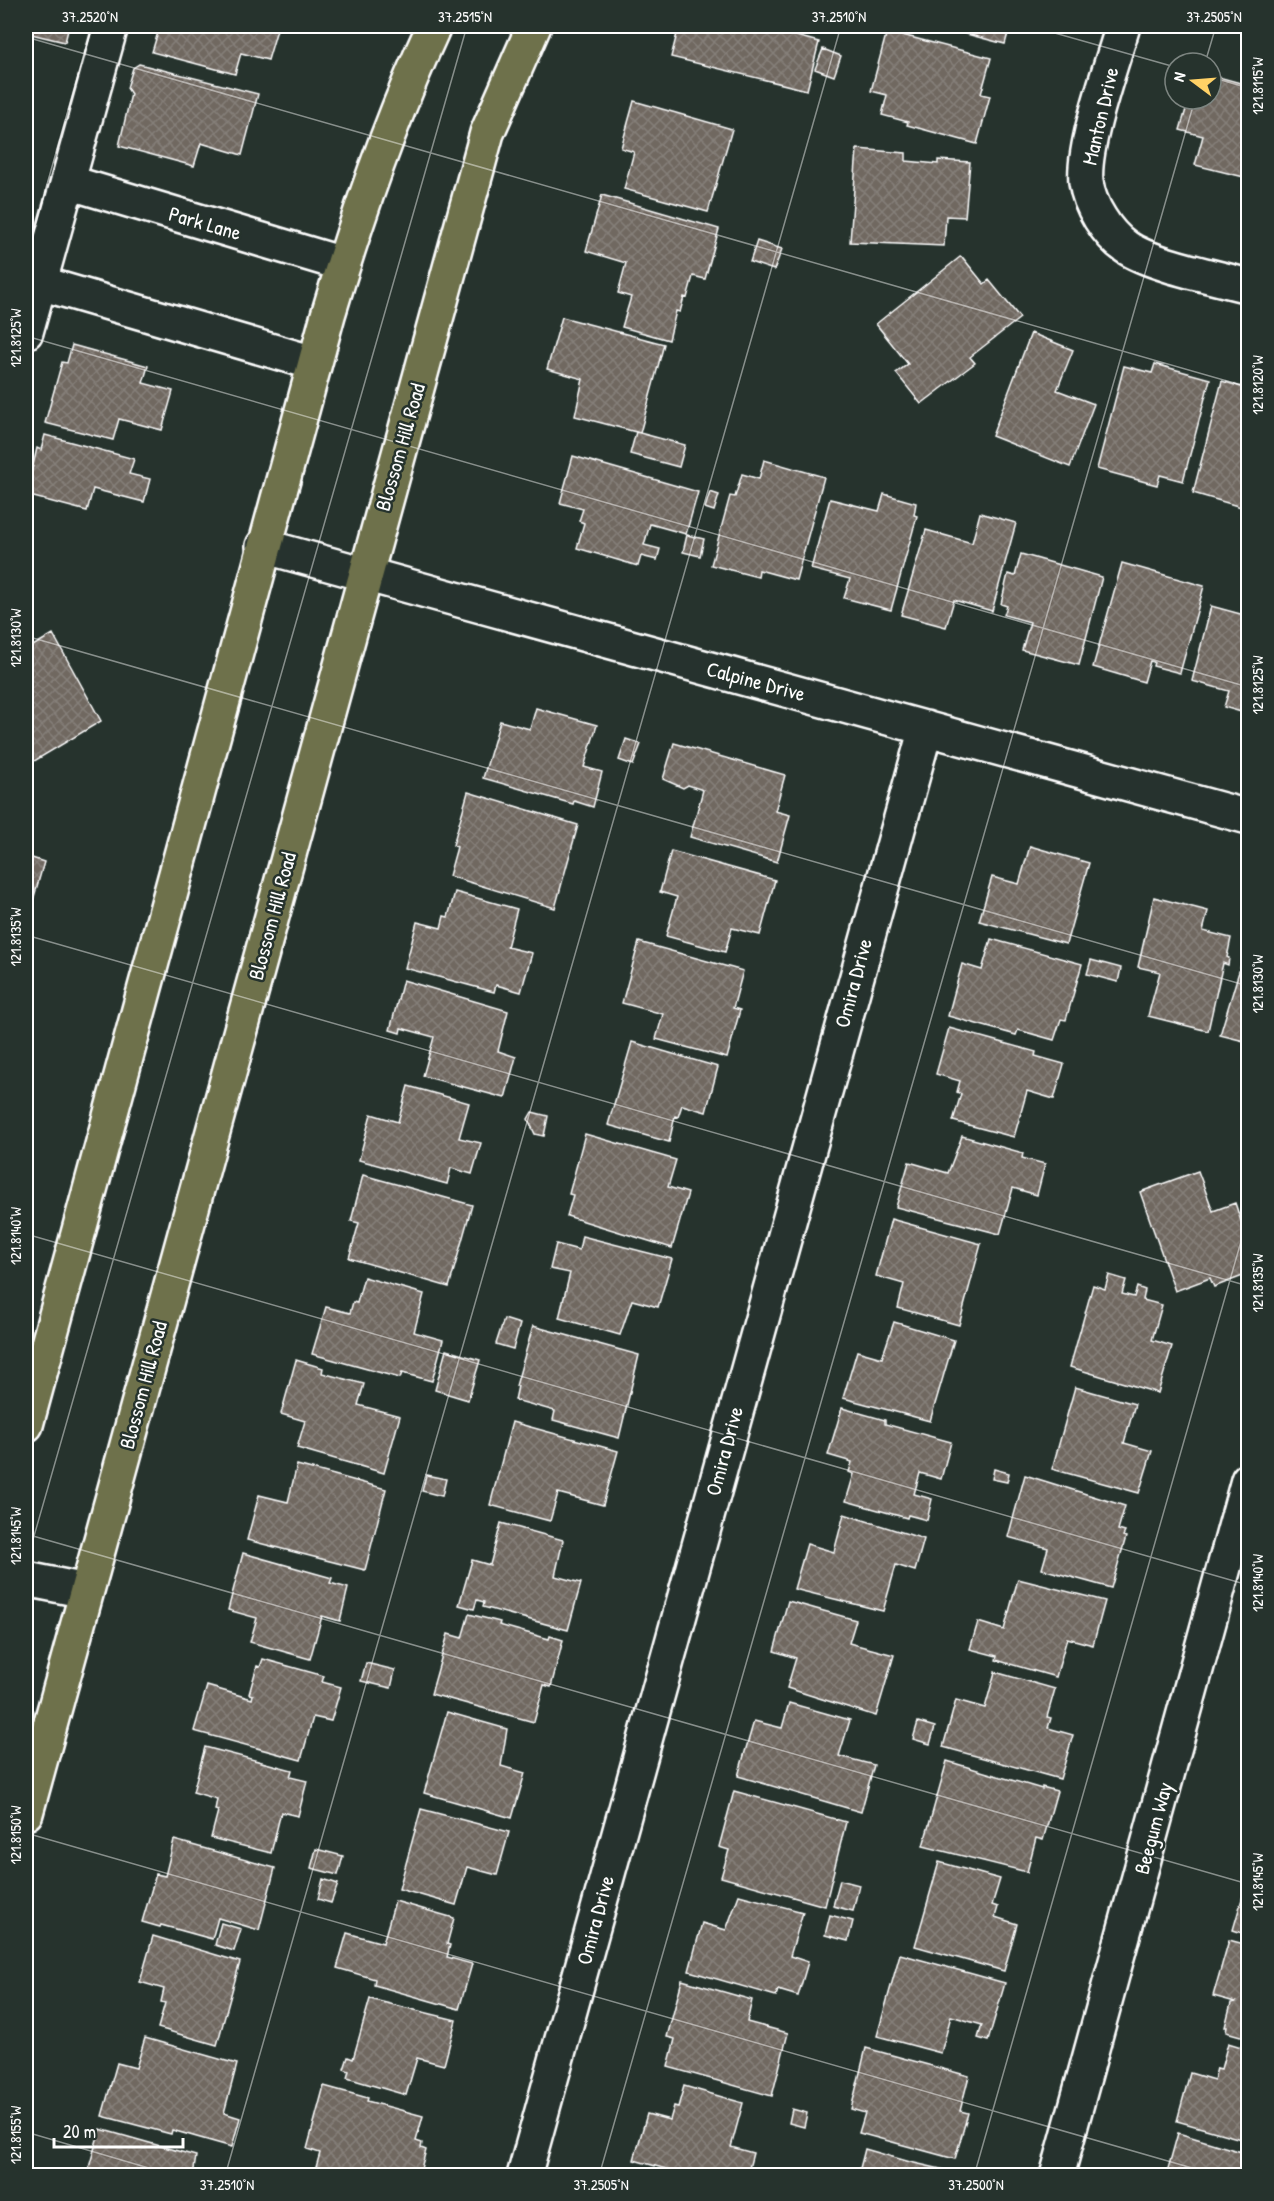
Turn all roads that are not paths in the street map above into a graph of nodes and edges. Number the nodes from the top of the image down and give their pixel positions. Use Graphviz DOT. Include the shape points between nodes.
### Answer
graph roads {
  1 [pos="111,26"];
  2 [pos="434,26"];
  3 [pos="534,26"];
  4 [pos="1123,26"];
  5 [pos="68,182"];
  6 [pos="343,264"];
  7 [pos="39,283"];
  8 [pos="1248,286"];
  9 [pos="26,332"];
  10 [pos="315,363"];
  11 [pos="263,546"];
  12 [pos="364,575"];
  13 [pos="926,728"];
  14 [pos="1248,817"];
  15 [pos="26,1425"];
  16 [pos="1248,1480"];
  17 [pos="26,1579"];
  18 [pos="86,1591"];
  19 [pos="26,1812"];
  20 [pos="524,2175"];
  21 [pos="1057,2175"];
  1 -- 5 [label="street"];
  2 -- 6 [label="main road" via="412,74"];
  3 -- 12 [label="main road, Blossom Hill Road" via="487,133"];
  4 -- 8 [label="street, Manton Drive" via="1090,142 1086,182 1100,219 1126,247 1163,262"];
  5 -- 6 [label="street, Park Lane"];
  5 -- 7 [label="street"];
  6 -- 10 [label="main road"];
  7 -- 9 [label="street"];
  7 -- 10 [label="street"];
  10 -- 11 [label="main road"];
  11 -- 12 [label="street, Calpine Drive"];
  11 -- 15 [label="main road"];
  12 -- 13 [label="street, Calpine Drive"];
  12 -- 18 [label="main road, Blossom Hill Road"];
  13 -- 14 [label="street, Calpine Drive"];
  13 -- 20 [label="street, Omira Drive"];
  16 -- 21 [label="street, Beegum Way"];
  17 -- 18 [label="street"];
  18 -- 19 [label="main road, Blossom Hill Road"];
}
